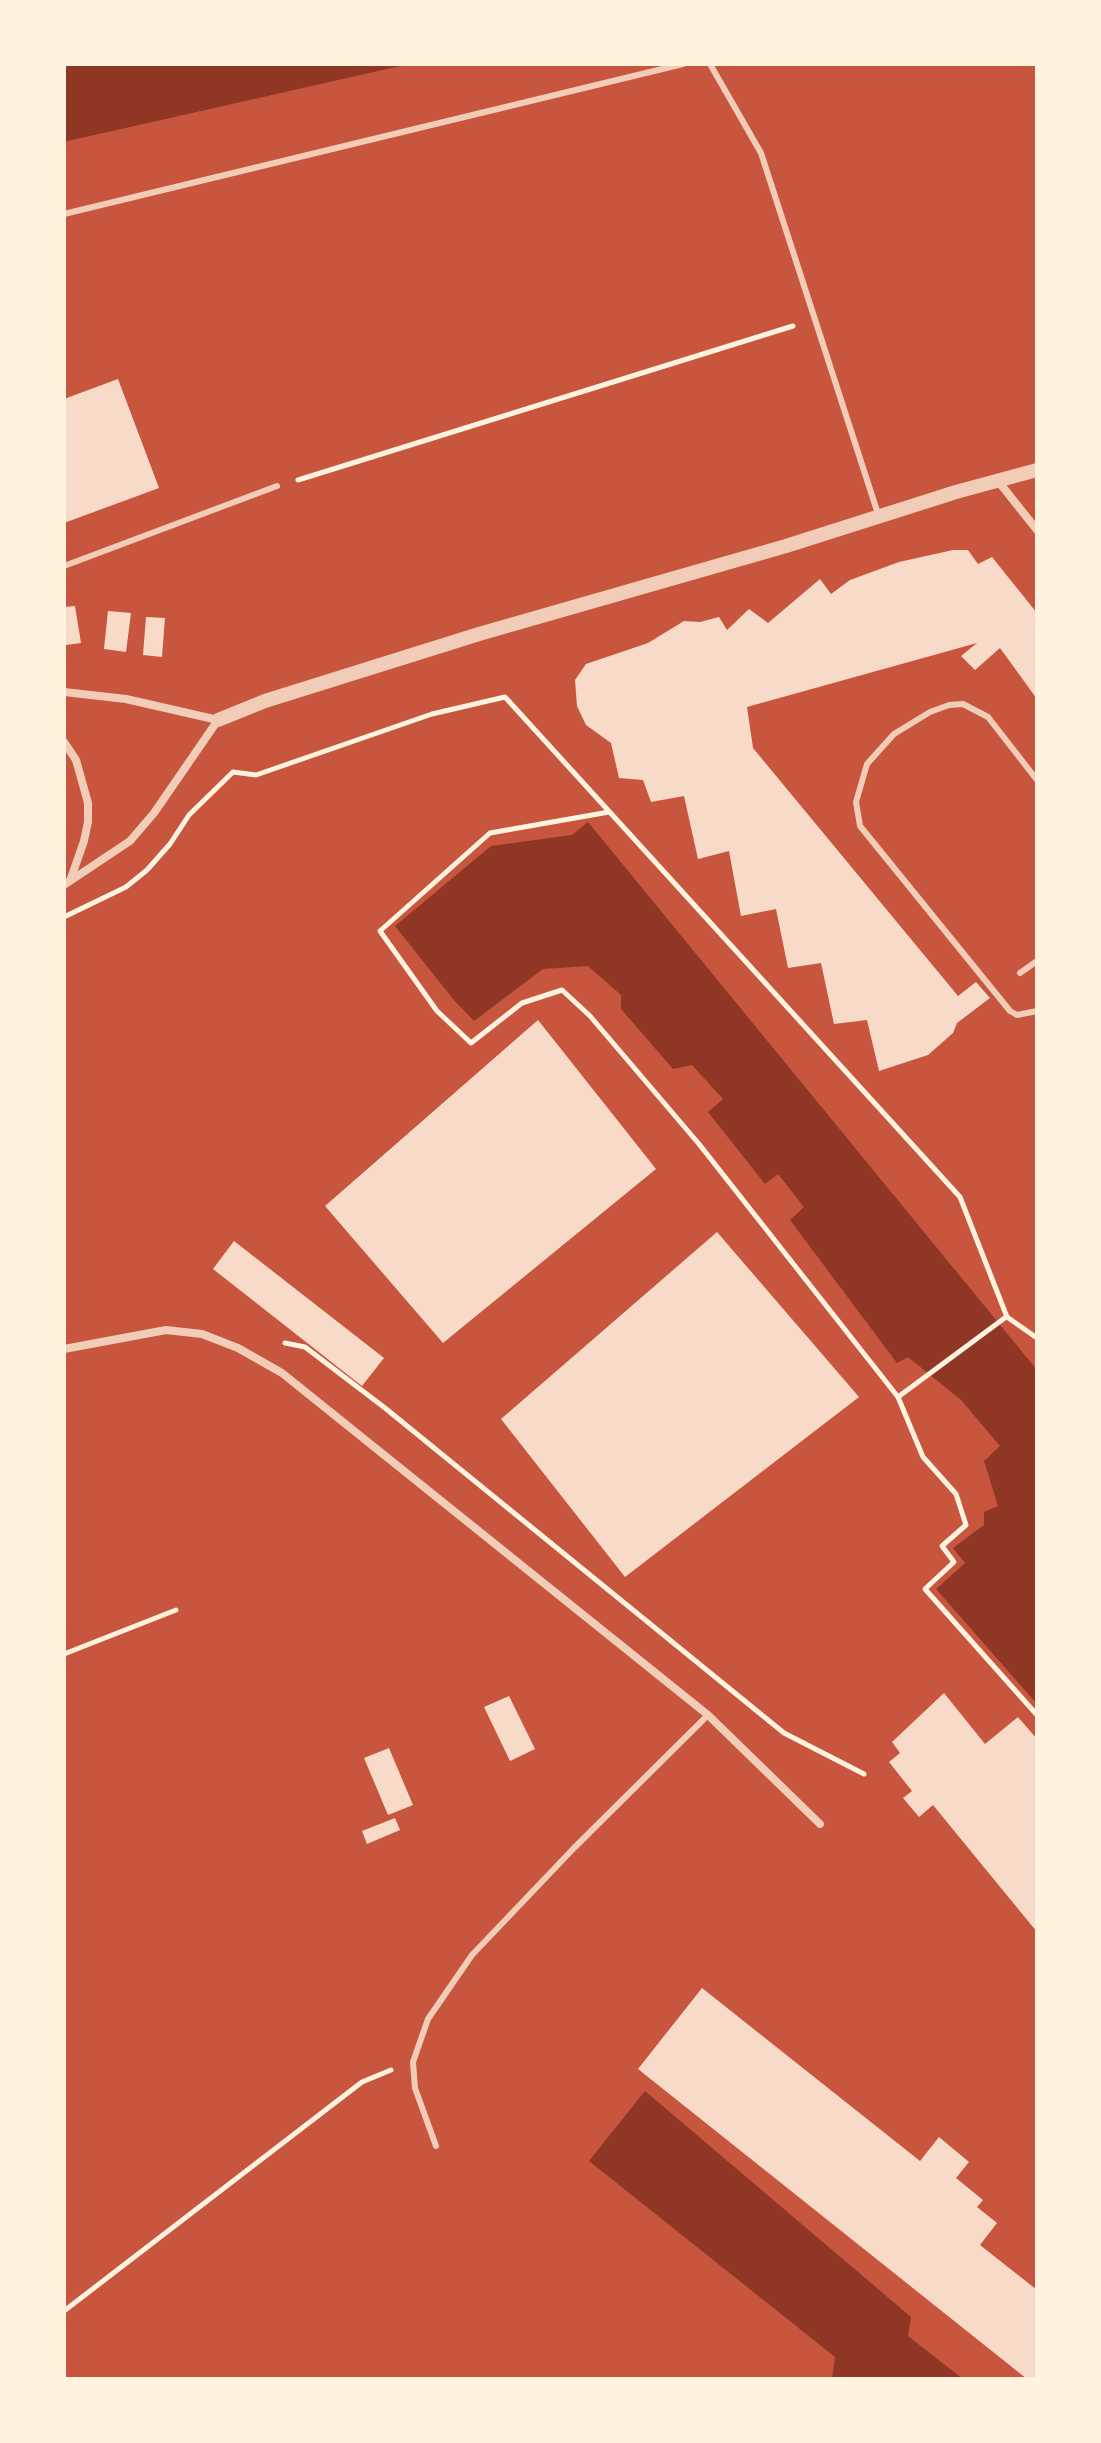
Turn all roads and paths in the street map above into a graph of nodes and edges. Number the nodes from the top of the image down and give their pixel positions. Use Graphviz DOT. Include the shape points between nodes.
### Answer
graph roads {
  1 [pos="683,64"];
  2 [pos="710,64"];
  3 [pos="64,214"];
  4 [pos="817,319"];
  5 [pos="1037,470"];
  6 [pos="998,481"];
  7 [pos="277,486"];
  8 [pos="879,517"];
  9 [pos="1037,530"];
  10 [pos="64,566"];
  11 [pos="64,692"];
  12 [pos="218,720"];
  13 [pos="64,742"];
  14 [pos="1037,780"];
  15 [pos="609,812"];
  16 [pos="67,883"];
  17 [pos="64,917"];
  18 [pos="1037,961"];
  19 [pos="1020,973"];
  20 [pos="1037,1011"];
  21 [pos="1007,1317"];
  22 [pos="1037,1338"];
  23 [pos="64,1349"];
  24 [pos="898,1397"];
  25 [pos="176,1610"];
  26 [pos="64,1654"];
  27 [pos="708,1715"];
  28 [pos="1037,1715"];
  29 [pos="820,1824"];
  30 [pos="413,2062"];
  31 [pos="436,2146"];
  32 [pos="64,2311"];
  1 -- 3 [label="lane"];
  2 -- 4 [label="lane" via="761,153"];
  4 -- 7 [label="path"];
  4 -- 8 [label="lane"];
  5 -- 6 [label="street"];
  6 -- 8 [label="street"];
  6 -- 9 [label="street"];
  7 -- 10 [label="lane"];
  8 -- 12 [label="street" via="479,634"];
  11 -- 12 [label="street" via="126,699"];
  12 -- 16 [label="street" via="130,841"];
  13 -- 16 [label="street" via="76,760 88,803 84,841"];
  14 -- 20 [label="lane" via="988,717 963,704 949,705 894,734 867,764 856,802 860,826 1010,1011"];
  15 -- 17 [label="path" via="505,697 483,701 256,775 233,772 189,815 147,870 126,887"];
  15 -- 21 [label="path" via="960,1197"];
  15 -- 24 [label="path" via="490,833 380,931 437,1011 471,1043 522,1003 562,990 699,1144"];
  18 -- 19 [label="lane"];
  21 -- 22 [label="path"];
  21 -- 24 [label="path"];
  23 -- 27 [label="street" via="166,1330 202,1334 256,1358 282,1373"];
  24 -- 28 [label="path" via="923,1457 956,1494 966,1525 942,1546 954,1562 925,1589"];
  25 -- 26 [label="path"];
  27 -- 29 [label="street"];
  27 -- 30 [label="lane" via="472,1955 428,2019"];
  30 -- 31 [label="lane" via="415,2088"];
  30 -- 32 [label="path" via="362,2082"];
}
